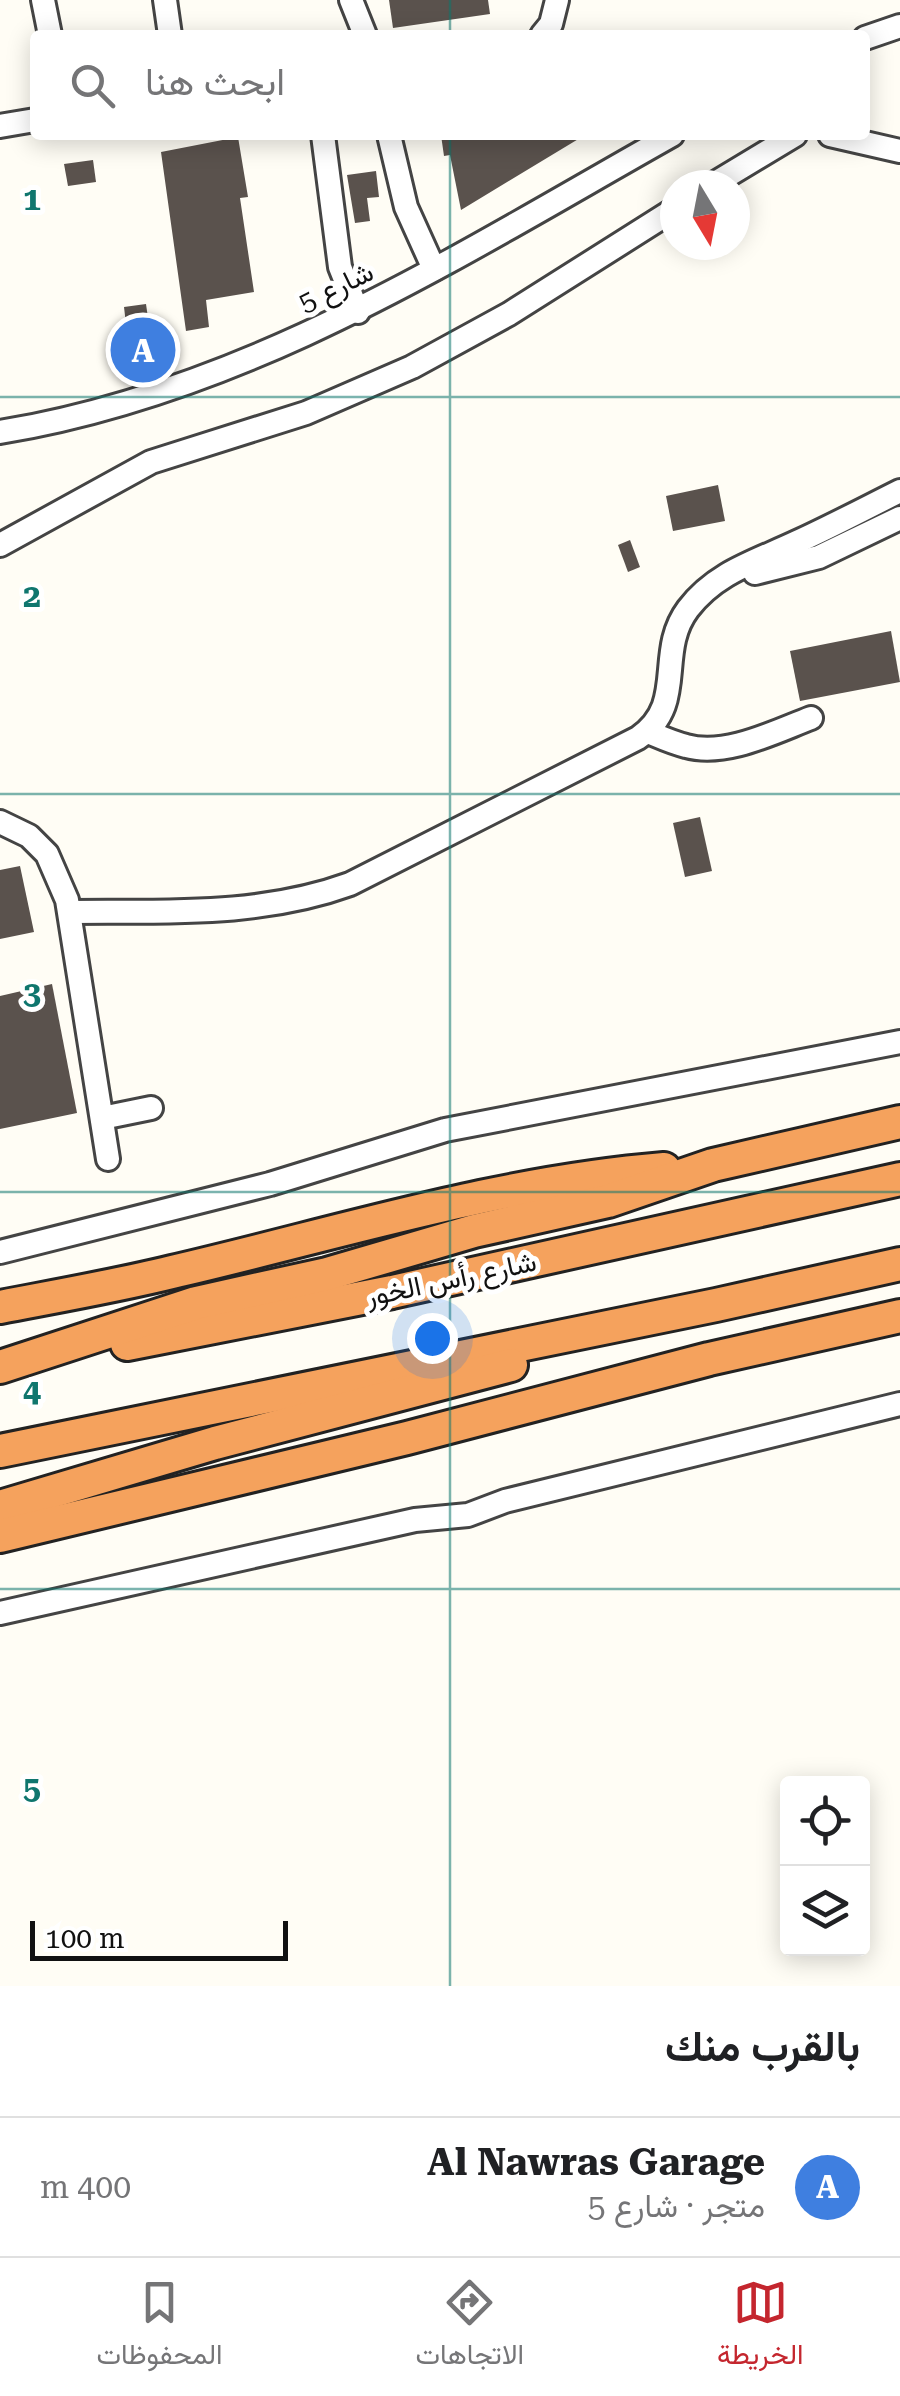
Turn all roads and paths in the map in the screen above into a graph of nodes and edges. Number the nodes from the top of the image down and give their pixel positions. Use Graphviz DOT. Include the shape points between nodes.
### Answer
graph roads {
  1 [pos="44,0"];
  2 [pos="165,0"];
  3 [pos="352,0"];
  4 [pos="558,0"];
  5 [pos="567,0"];
  6 [pos="900,26"];
  7 [pos="49,30"];
  8 [pos="169,30"];
  9 [pos="363,30"];
  10 [pos="546,30"];
  11 [pos="564,30"];
  12 [pos="870,36"];
  13 [pos="30,121"];
  14 [pos="0,126"];
  15 [pos="324,140"];
  16 [pos="390,140"];
  17 [pos="663,140"];
  18 [pos="788,140"];
  19 [pos="852,140"];
  20 [pos="900,151"];
  21 [pos="737,170"];
  22 [pos="660,218"];
  23 [pos="434,269"];
  24 [pos="358,312"];
  25 [pos="0,432"];
  26 [pos="900,491"];
  27 [pos="900,518"];
  28 [pos="0,545"];
  29 [pos="710,588"];
  30 [pos="811,718"];
  31 [pos="648,732"];
  32 [pos="0,822"];
  33 [pos="70,912"];
  34 [pos="900,1042"];
  35 [pos="151,1108"];
  36 [pos="102,1118"];
  37 [pos="900,1122"];
  38 [pos="108,1159"];
  39 [pos="713,1165"];
  40 [pos="900,1179"];
  41 [pos="254,1251"];
  42 [pos="0,1252"];
  43 [pos="900,1264"];
  44 [pos="0,1284"];
  45 [pos="716,1304"];
  46 [pos="0,1307"];
  47 [pos="900,1316"];
  48 [pos="0,1368"];
  49 [pos="900,1404"];
  50 [pos="0,1451"];
  51 [pos="0,1507"];
  52 [pos="0,1536"];
  53 [pos="0,1613"];
  1 -- 7 [label="street"];
  2 -- 8 [label="street"];
  3 -- 9 [label="street"];
  4 -- 10 [label="street"];
  5 -- 11 [label="street"];
  6 -- 12 [label="street"];
  13 -- 14 [label="street"];
  15 -- 24 [label="street" via="338,256"];
  16 -- 23 [label="street" via="406,207"];
  17 -- 23 [label="street, شارع 5"];
  18 -- 21 [label="street"];
  19 -- 20 [label="street"];
  22 -- 28 [label="street" via="412,367 306,413 151,462"];
  23 -- 24 [label="street, شارع 5"];
  24 -- 25 [label="street, شارع 5" via="187,385"];
  26 -- 29 [label="street" via="723,574"];
  27 -- 29 [label="street" via="819,556"];
  29 -- 31 [label="street" via="676,630 667,704"];
  30 -- 31 [label="street" via="712,748"];
  31 -- 33 [label="street" via="325,893 248,909"];
  32 -- 33 [label="street" via="48,854"];
  33 -- 36 [label="street"];
  34 -- 42 [label="street" via="445,1130 270,1184"];
  35 -- 36 [label="street"];
  36 -- 38 [label="street"];
  37 -- 39 [label="highway"];
  39 -- 41 [label="highway" via="602,1174 453,1200"];
  39 -- 48 [label="highway" via="608,1200 196,1303"];
  40 -- 48 [label="highway, شارع رأس الخور" via="392,1292"];
  41 -- 44 [label="highway" via="192,1254"];
  41 -- 46 [label="highway"];
  43 -- 45 [label="highway"];
  45 -- 50 [label="highway"];
  45 -- 51 [label="highway"];
  47 -- 52 [label="highway"];
  49 -- 53 [label="street" via="468,1515 414,1520"];
}
